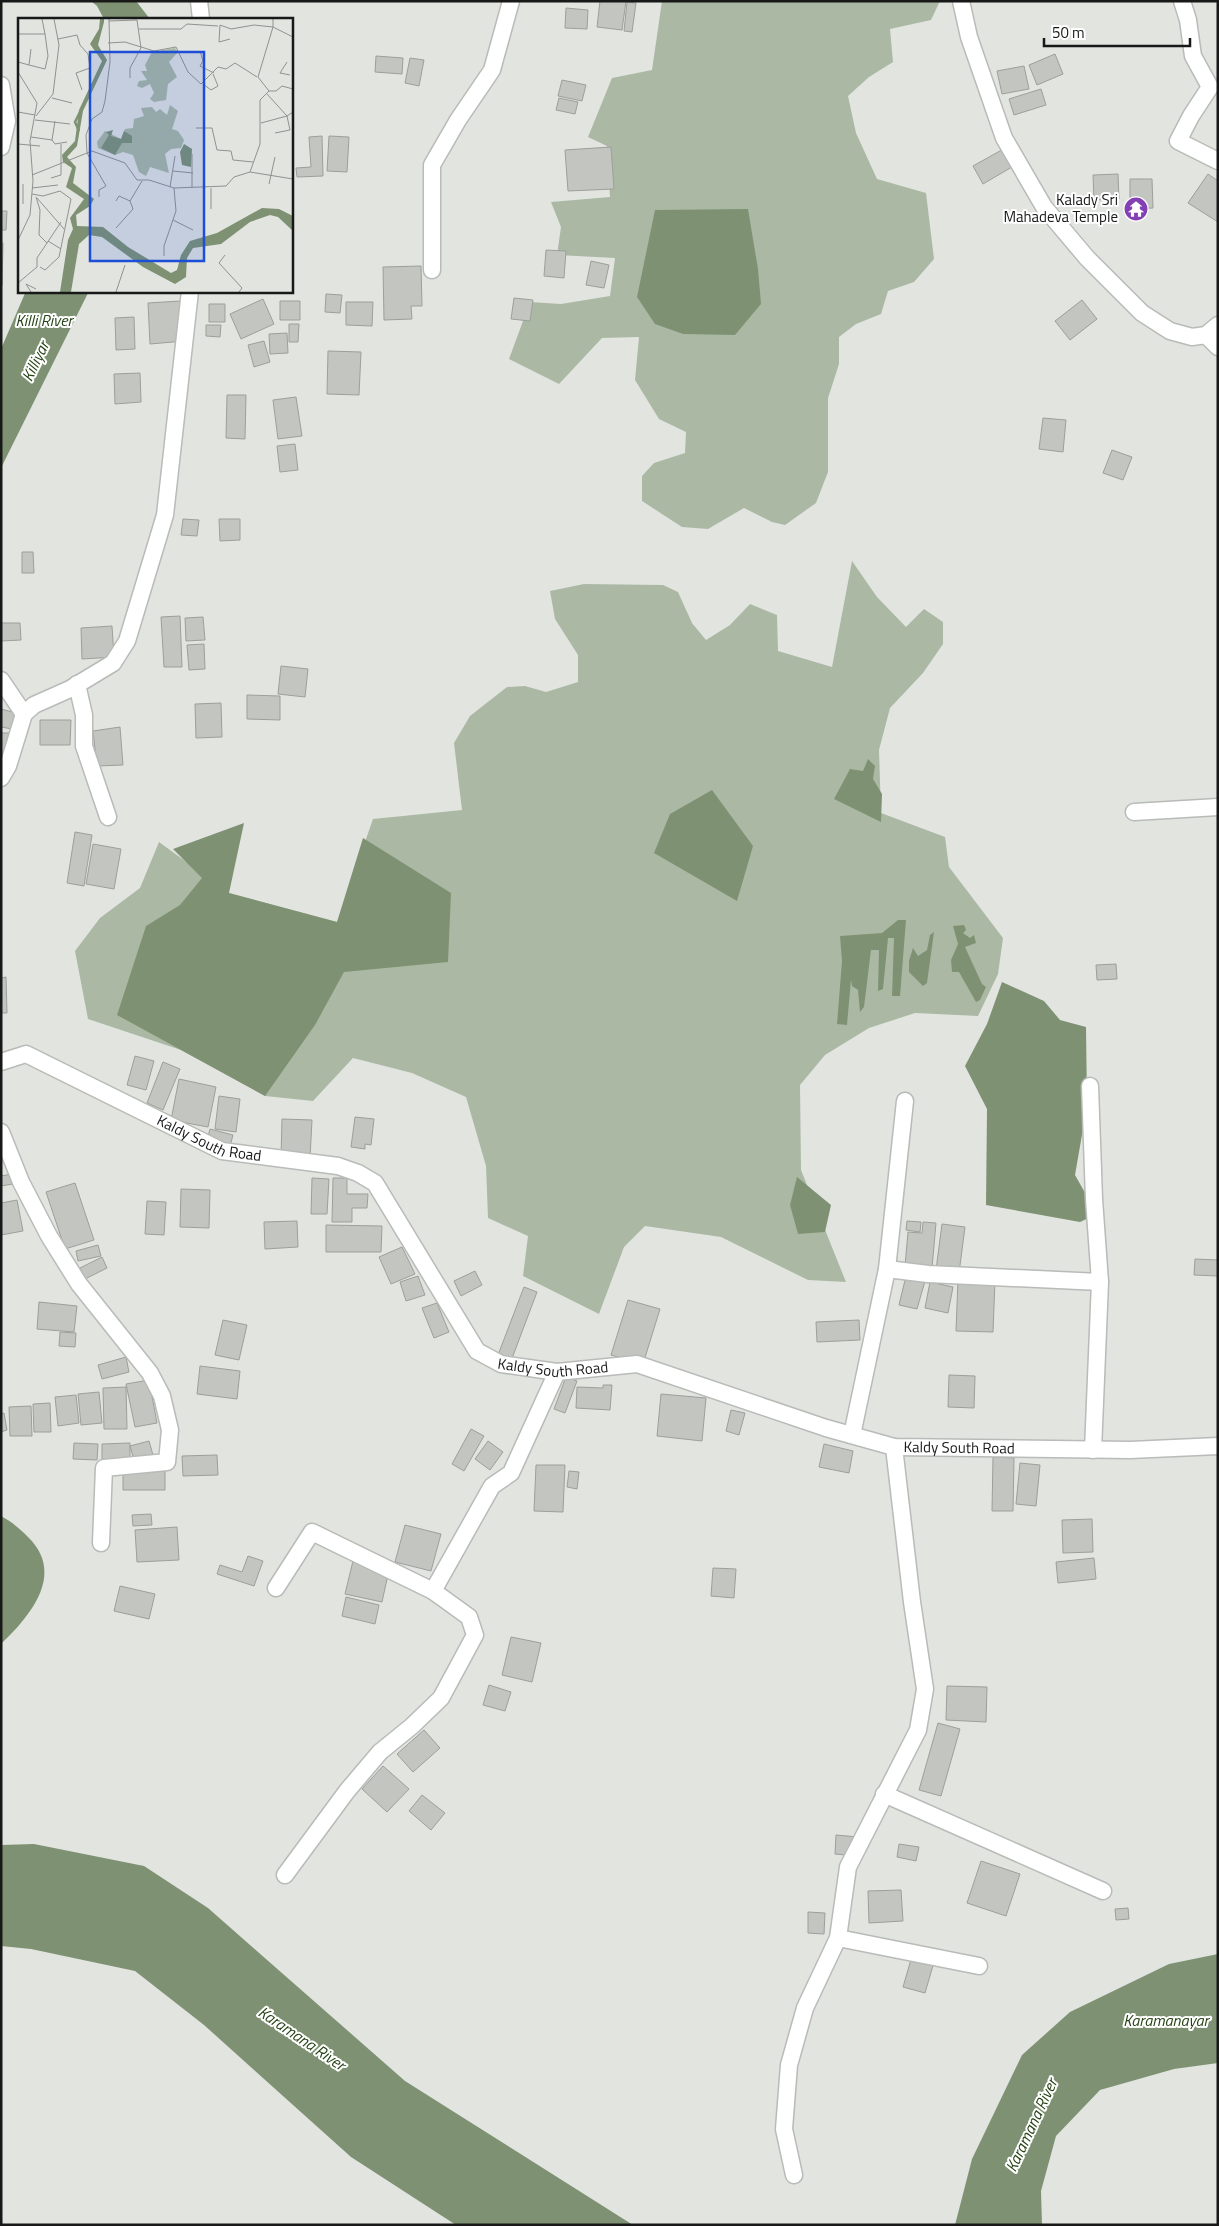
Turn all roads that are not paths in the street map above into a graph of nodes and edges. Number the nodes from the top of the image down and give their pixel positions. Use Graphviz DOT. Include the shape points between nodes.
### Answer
graph roads {
  1 [pos="199,1"];
  2 [pos="511,1"];
  3 [pos="961,1"];
  4 [pos="1182,1"];
  5 [pos="202,18"];
  6 [pos="1,85"];
  7 [pos="1,147"];
  8 [pos="1218,161"];
  9 [pos="432,270"];
  10 [pos="190,292"];
  11 [pos="1212,330"];
  12 [pos="1218,347"];
  13 [pos="1,680"];
  14 [pos="77,684"];
  15 [pos="24,714"];
  16 [pos="1,778"];
  17 [pos="1218,807"];
  18 [pos="1134,812"];
  19 [pos="108,817"];
  20 [pos="1,1062"];
  21 [pos="1090,1086"];
  22 [pos="905,1101"];
  23 [pos="1,1132"];
  24 [pos="887,1268"];
  25 [pos="1100,1282"];
  26 [pos="557,1372"];
  27 [pos="852,1435"];
  28 [pos="1218,1446"];
  29 [pos="894,1447"];
  30 [pos="1093,1450"];
  31 [pos="101,1543"];
  32 [pos="276,1588"];
  33 [pos="433,1591"];
  34 [pos="884,1794"];
  35 [pos="285,1875"];
  36 [pos="1103,1891"];
  37 [pos="838,1938"];
  38 [pos="979,1966"];
  39 [pos="794,2175"];
  1 -- 5 [label="street"];
  2 -- 9 [label="street" via="492,70 432,165"];
  3 -- 11 [label="street" via="969,37 1004,138 1044,207 1087,258 1142,313 1170,331 1192,337"];
  4 -- 8 [label="street" via="1193,56 1210,87 1178,142"];
  6 -- 7 [label="street" via="7,121"];
  10 -- 14 [label="street" via="165,515 147,579 127,641 113,663"];
  11 -- 12 [label="street"];
  13 -- 15 [label="street"];
  14 -- 15 [label="street" via="34,705"];
  14 -- 19 [label="street" via="84,714 84,746"];
  15 -- 16 [label="street" via="8,766"];
  17 -- 18 [label="street"];
  20 -- 26 [label="street, Kaldy South Road" via="26,1054 222,1151 338,1166 375,1182 477,1351 501,1364"];
  21 -- 25 [label="street"];
  22 -- 24 [label="street"];
  23 -- 31 [label="street" via="48,1236 79,1284 150,1373 164,1405 170,1430 167,1462 104,1468"];
  24 -- 25 [label="street" via="928,1274"];
  24 -- 27 [label="street"];
  25 -- 30 [label="street"];
  26 -- 27 [label="street, Kaldy South Road" via="637,1364"];
  26 -- 33 [label="street" via="511,1473 492,1486"];
  27 -- 29 [label="street, Kaldy South Road"];
  28 -- 30 [label="street, Kaldy South Road"];
  29 -- 30 [label="street, Kaldy South Road"];
  29 -- 34 [label="street" via="926,1689 918,1730"];
  32 -- 33 [label="street" via="312,1532"];
  33 -- 35 [label="street" via="469,1617 475,1635 458,1668 441,1698 380,1752 347,1791"];
  34 -- 36 [label="street"];
  34 -- 37 [label="street" via="848,1867"];
  37 -- 38 [label="street"];
  37 -- 39 [label="street" via="805,2008 789,2065 784,2129"];
}
